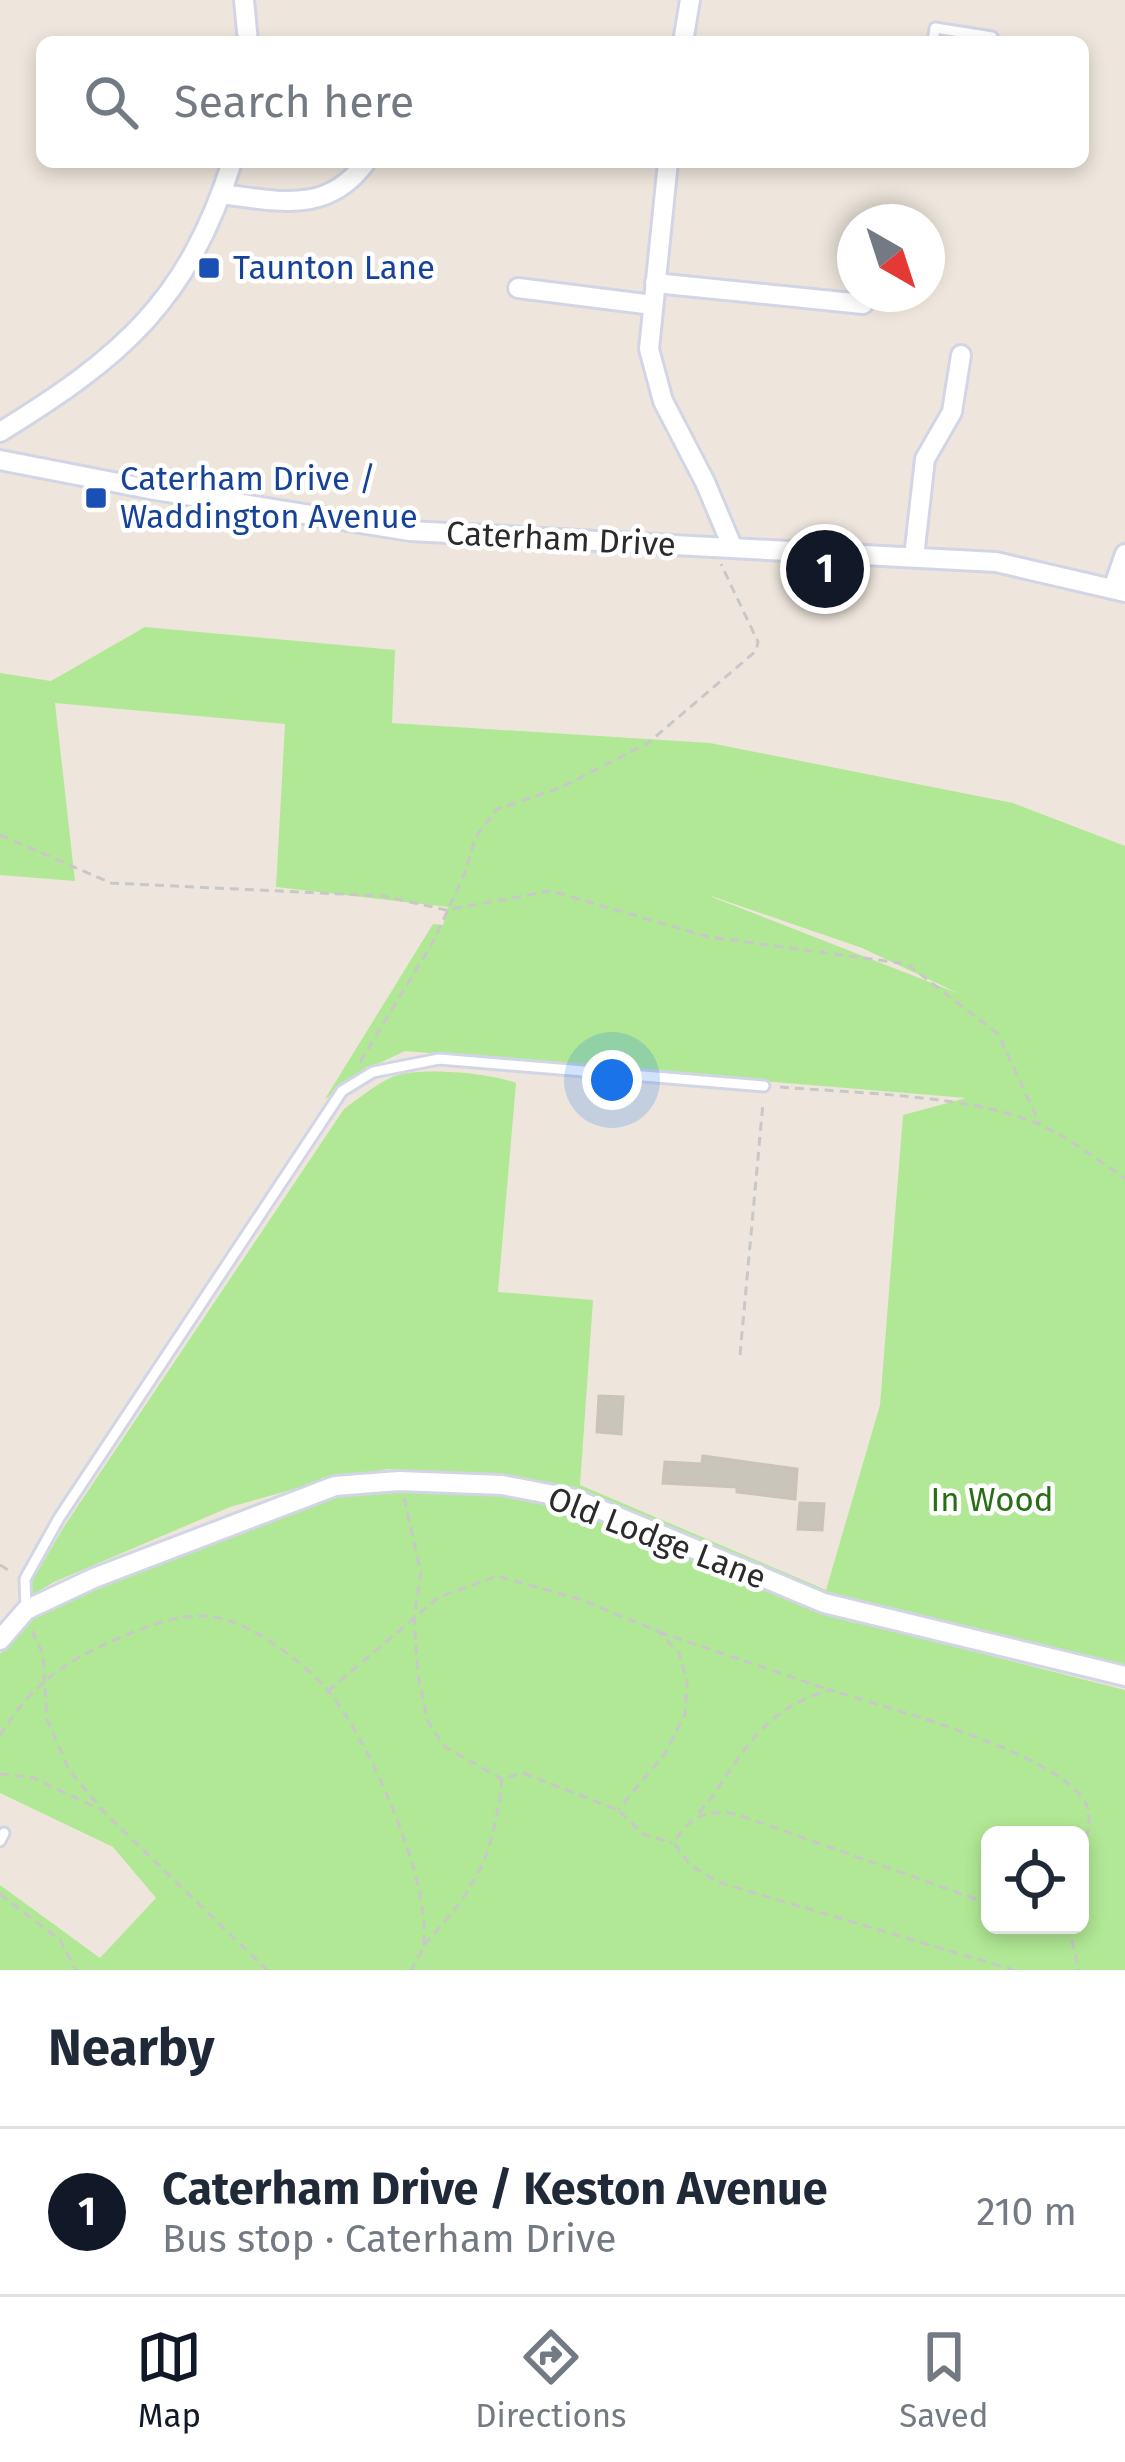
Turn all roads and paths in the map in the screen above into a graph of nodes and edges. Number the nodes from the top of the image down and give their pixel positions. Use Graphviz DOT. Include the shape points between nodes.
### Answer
graph roads {
  1 [pos="244,0"];
  2 [pos="690,0"];
  3 [pos="247,36"];
  4 [pos="684,36"];
  5 [pos="934,36"];
  6 [pos="986,36"];
  7 [pos="230,168"];
  8 [pos="362,168"];
  9 [pos="667,168"];
  10 [pos="221,194"];
  11 [pos="655,283"];
  12 [pos="518,288"];
  13 [pos="837,301"];
  14 [pos="653,305"];
  15 [pos="961,355"];
  16 [pos="0,432"];
  17 [pos="0,460"];
  18 [pos="722,547"];
  19 [pos="1125,554"];
  20 [pos="914,557"];
  21 [pos="1119,591"];
  22 [pos="0,835"];
  23 [pos="446,910"];
  24 [pos="764,1086"];
  25 [pos="342,1090"];
  26 [pos="1040,1124"];
  27 [pos="1125,1178"];
  28 [pos="740,1355"];
  29 [pos="399,1481"];
  30 [pos="26,1610"];
  31 [pos="414,1618"];
  32 [pos="658,1631"];
  33 [pos="33,1632"];
  34 [pos="0,1640"];
  35 [pos="1125,1676"];
  36 [pos="45,1679"];
  37 [pos="328,1690"];
  38 [pos="830,1690"];
  39 [pos="0,1736"];
  40 [pos="0,1774"];
  41 [pos="502,1779"];
  42 [pos="618,1810"];
  43 [pos="104,1812"];
  44 [pos="698,1814"];
  45 [pos="1086,1826"];
  46 [pos="674,1843"];
  47 [pos="0,1894"];
  48 [pos="981,1901"];
  49 [pos="1070,1934"];
  50 [pos="423,1946"];
  51 [pos="76,1970"];
  52 [pos="267,1970"];
  53 [pos="411,1970"];
  54 [pos="1014,1970"];
  55 [pos="1079,1970"];
  1 -- 3 [label="street"];
  2 -- 4 [label="street"];
  5 -- 6 [label="lane" via="935,28"];
  7 -- 10 [label="street"];
  8 -- 10 [label="street" via="332,194 292,203"];
  9 -- 11 [label="street"];
  10 -- 16 [label="street" via="190,262 135,335"];
  11 -- 13 [label="street"];
  11 -- 14 [label="street"];
  12 -- 14 [label="street"];
  14 -- 18 [label="street" via="649,349 662,401 705,482"];
  15 -- 20 [label="street" via="952,412 925,459"];
  17 -- 18 [label="street, Caterham Drive" via="410,531"];
  18 -- 20 [label="street, Caterham Drive"];
  18 -- 23 [label="path" via="756,651 648,743 560,788 497,808 475,838"];
  19 -- 21 [label="street"];
  20 -- 21 [label="street, Caterham Drive" via="997,562"];
  22 -- 23 [label="path" via="111,883 383,896"];
  23 -- 25 [label="path"];
  23 -- 26 [label="path" via="551,891 709,937 907,964 998,1034"];
  24 -- 25 [label="lane" via="439,1059 373,1072"];
  24 -- 26 [label="path" via="976,1108"];
  24 -- 28 [label="path"];
  25 -- 30 [label="lane" via="59,1518 25,1579"];
  26 -- 27 [label="path"];
  29 -- 30 [label="street, Old Lodge Lane" via="335,1486"];
  29 -- 31 [label="path" via="421,1573"];
  29 -- 35 [label="street, Old Lodge Lane" via="575,1499 824,1603"];
  30 -- 34 [label="street, Old Lodge Lane"];
  31 -- 32 [label="path" via="440,1597 497,1576"];
  31 -- 37 [label="path"];
  31 -- 41 [label="path" via="428,1722 445,1747"];
  32 -- 38 [label="path"];
  32 -- 42 [label="path" via="679,1653 685,1714 666,1752"];
  33 -- 36 [label="path"];
  36 -- 37 [label="path" via="159,1621 208,1616 262,1634"];
  36 -- 39 [label="path"];
  36 -- 43 [label="path" via="47,1719 69,1770"];
  37 -- 50 [label="path" via="380,1772 421,1903"];
  38 -- 44 [label="path" via="766,1720"];
  38 -- 45 [label="path" via="997,1744 1058,1776 1089,1810"];
  40 -- 43 [label="path" via="34,1778"];
  41 -- 42 [label="path" via="523,1773"];
  41 -- 50 [label="path" via="496,1833 466,1900"];
  42 -- 46 [label="path" via="643,1834"];
  43 -- 52 [label="path"];
  44 -- 46 [label="path"];
  44 -- 48 [label="path" via="736,1814"];
  46 -- 54 [label="path" via="718,1882"];
  47 -- 51 [label="path" via="60,1940"];
  49 -- 55 [label="path"];
  50 -- 53 [label="path"];
}
